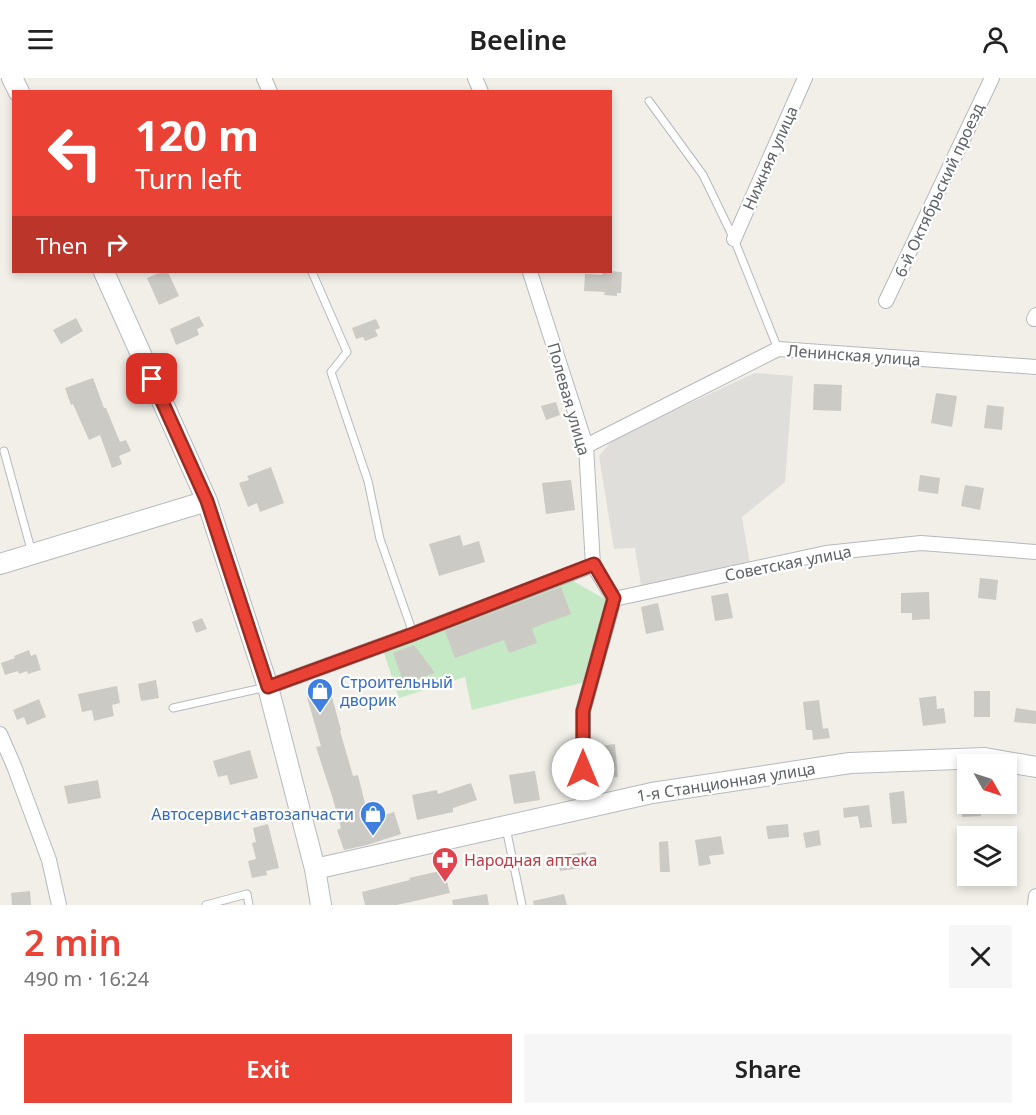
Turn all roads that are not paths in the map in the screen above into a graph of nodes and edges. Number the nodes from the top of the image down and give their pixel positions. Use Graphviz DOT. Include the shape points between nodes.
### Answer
graph roads {
  1 [pos="805,78"];
  2 [pos="992,78"];
  3 [pos="649,101"];
  4 [pos="734,239"];
  5 [pos="104,273"];
  6 [pos="312,273"];
  7 [pos="530,273"];
  8 [pos="886,301"];
  9 [pos="778,349"];
  10 [pos="1036,367"];
  11 [pos="586,446"];
  12 [pos="4,451"];
  13 [pos="207,501"];
  14 [pos="1036,552"];
  15 [pos="32,554"];
  16 [pos="0,564"];
  17 [pos="594,564"];
  18 [pos="614,598"];
  19 [pos="414,635"];
  20 [pos="268,687"];
  21 [pos="173,708"];
  22 [pos="0,734"];
  23 [pos="1036,767"];
  24 [pos="583,808"];
  25 [pos="505,826"];
  26 [pos="315,869"];
  27 [pos="1036,896"];
  28 [pos="59,905"];
  29 [pos="206,905"];
  30 [pos="249,905"];
  31 [pos="321,905"];
  32 [pos="522,905"];
  33 [pos="1035,905"];
  1 -- 4 [label="street, Нижняя улица"];
  2 -- 8 [label="street, 6-й Октябрьский проезд"];
  3 -- 4 [label="lane" via="703,175"];
  4 -- 9 [label="lane"];
  5 -- 13 [label="main road"];
  6 -- 19 [label="lane" via="347,352 331,372 368,482 380,539"];
  7 -- 11 [label="street, Полевая улица"];
  9 -- 10 [label="street, Ленинская улица"];
  9 -- 11 [label="street, Ленинская улица"];
  11 -- 17 [label="street, Полевая улица"];
  12 -- 15 [label="lane"];
  13 -- 15 [label="main road"];
  13 -- 20 [label="main road"];
  14 -- 18 [label="street, Советская улица" via="921,543 826,553"];
  15 -- 16 [label="main road"];
  17 -- 18 [label="street"];
  17 -- 19 [label="street"];
  18 -- 24 [label="street" via="583,711"];
  19 -- 20 [label="street"];
  20 -- 21 [label="lane"];
  20 -- 26 [label="main road"];
  22 -- 28 [label="street" via="49,860"];
  23 -- 24 [label="main road, 1-я Станционная улица" via="985,758 850,763 652,793"];
  24 -- 25 [label="main road, 1-я Станционная улица"];
  25 -- 26 [label="main road, 1-я Станционная улица"];
  25 -- 32 [label="lane"];
  26 -- 31 [label="main road"];
  27 -- 33 [label="street"];
  29 -- 30 [label="lane" via="248,894"];
}
